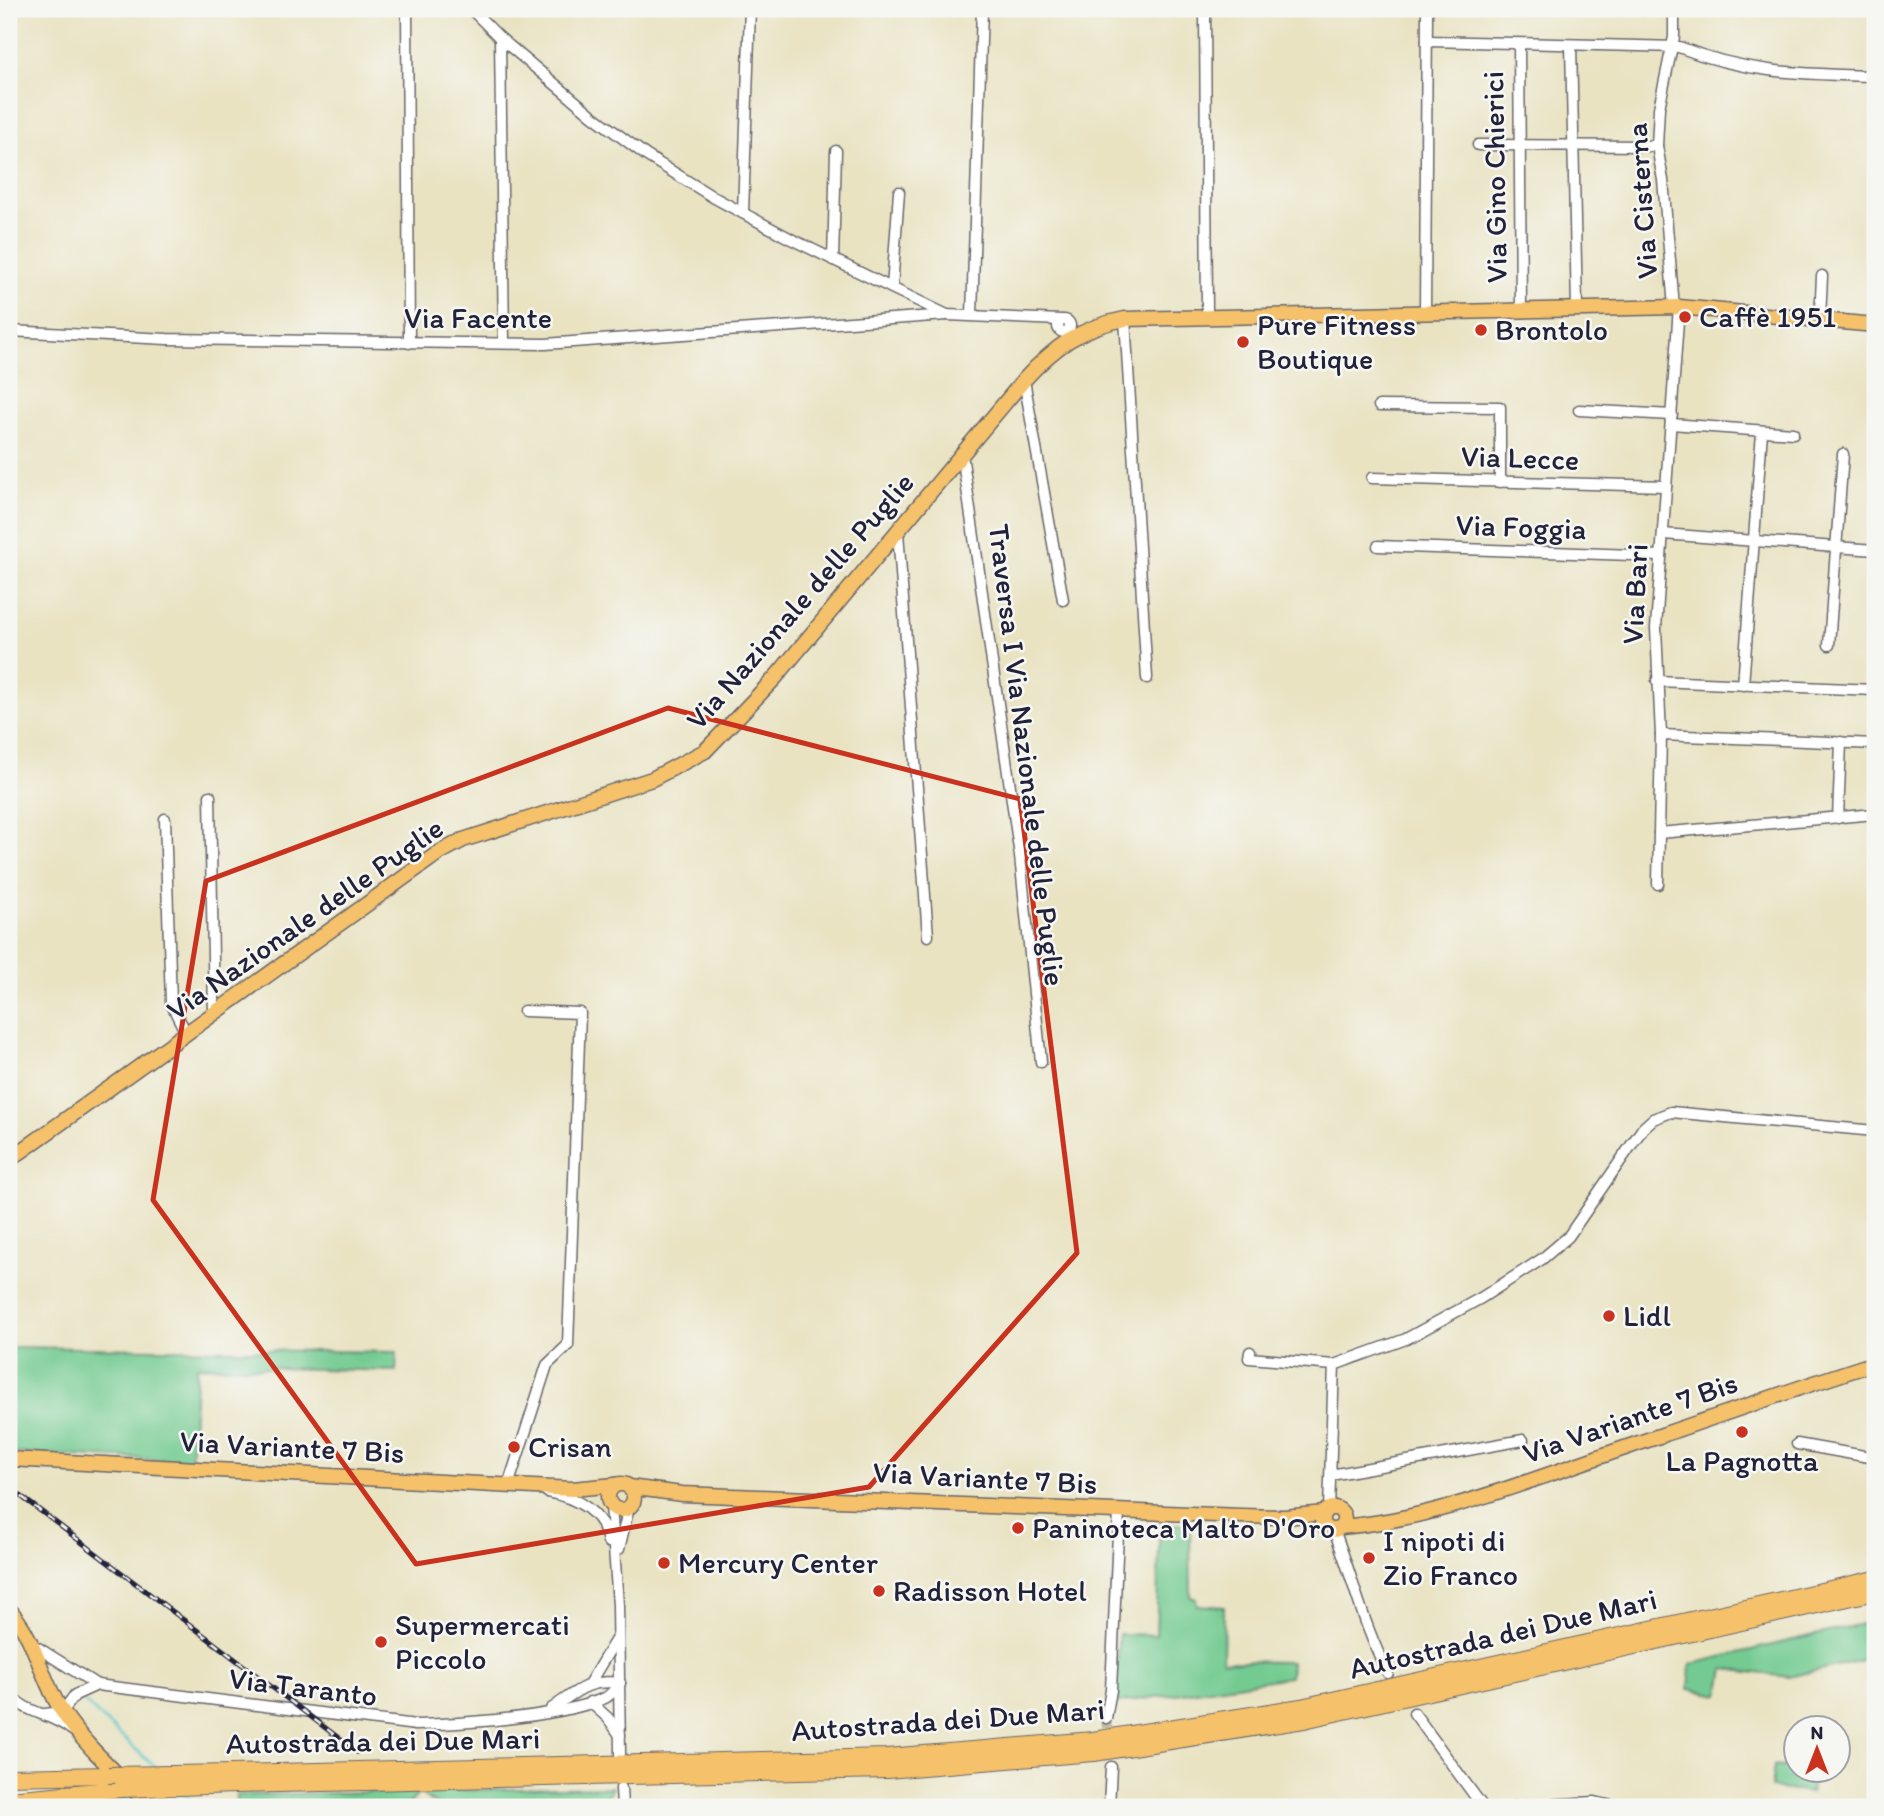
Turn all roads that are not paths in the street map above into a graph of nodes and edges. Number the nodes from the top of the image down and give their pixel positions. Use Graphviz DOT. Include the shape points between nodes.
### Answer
graph roads {
  1 [pos="407,9"];
  2 [pos="471,9"];
  3 [pos="750,9"];
  4 [pos="982,9"];
  5 [pos="1205,9"];
  6 [pos="1427,9"];
  7 [pos="1674,9"];
  8 [pos="500,38"];
  9 [pos="1427,41"];
  10 [pos="1518,44"];
  11 [pos="1571,45"];
  12 [pos="1673,46"];
  13 [pos="1875,76"];
  14 [pos="1478,145"];
  15 [pos="1519,145"];
  16 [pos="1573,145"];
  17 [pos="1657,146"];
  18 [pos="836,150"];
  19 [pos="899,192"];
  20 [pos="743,213"];
  21 [pos="833,260"];
  22 [pos="1822,276"];
  23 [pos="892,288"];
  24 [pos="1577,307"];
  25 [pos="1677,307"];
  26 [pos="1521,309"];
  27 [pos="1425,312"];
  28 [pos="947,315"];
  29 [pos="972,315"];
  30 [pos="1207,316"];
  31 [pos="1125,319"];
  32 [pos="1820,319"];
  33 [pos="1063,324"];
  34 [pos="1875,325"];
  35 [pos="1092,327"];
  36 [pos="9,331"];
  37 [pos="409,343"];
  38 [pos="504,344"];
  39 [pos="1055,348"];
  40 [pos="1024,380"];
  41 [pos="1379,406"];
  42 [pos="1579,410"];
  43 [pos="1672,419"];
  44 [pos="1762,432"];
  45 [pos="1793,433"];
  46 [pos="962,454"];
  47 [pos="1843,454"];
  48 [pos="1372,478"];
  49 [pos="1500,482"];
  50 [pos="1666,486"];
  51 [pos="898,533"];
  52 [pos="1663,534"];
  53 [pos="1754,541"];
  54 [pos="1378,546"];
  55 [pos="1836,547"];
  56 [pos="1875,550"];
  57 [pos="1661,556"];
  58 [pos="1063,600"];
  59 [pos="1829,645"];
  60 [pos="1147,678"];
  61 [pos="1657,681"];
  62 [pos="1742,685"];
  63 [pos="1875,690"];
  64 [pos="1661,735"];
  65 [pos="1841,743"];
  66 [pos="1875,744"];
  67 [pos="210,796"];
  68 [pos="1875,814"];
  69 [pos="1838,818"];
  70 [pos="165,819"];
  71 [pos="1659,833"];
  72 [pos="1658,884"];
  73 [pos="928,936"];
  74 [pos="524,1011"];
  75 [pos="214,1013"];
  76 [pos="186,1033"];
  77 [pos="1041,1062"];
  78 [pos="1875,1132"];
  79 [pos="9,1160"];
  80 [pos="1250,1352"];
  81 [pos="1875,1363"];
  82 [pos="1334,1365"];
  83 [pos="1523,1440"];
  84 [pos="1797,1444"];
  85 [pos="1875,1458"];
  86 [pos="14,1460"];
  87 [pos="1331,1475"];
  88 [pos="508,1486"];
  89 [pos="622,1486"];
  90 [pos="527,1487"];
  91 [pos="572,1489"];
  92 [pos="682,1494"];
  93 [pos="610,1505"];
  94 [pos="630,1506"];
  95 [pos="1119,1511"];
  96 [pos="1332,1519"];
  97 [pos="617,1579"];
  98 [pos="1875,1579"];
  99 [pos="1875,1592"];
  100 [pos="9,1609"];
  101 [pos="619,1633"];
  102 [pos="35,1646"];
  103 [pos="1388,1673"];
  104 [pos="621,1683"];
  105 [pos="589,1684"];
  106 [pos="97,1685"];
  107 [pos="9,1693"];
  108 [pos="590,1702"];
  109 [pos="549,1711"];
  110 [pos="62,1712"];
  111 [pos="1414,1713"];
  112 [pos="45,1714"];
  113 [pos="1106,1718"];
  114 [pos="620,1735"];
  115 [pos="86,1742"];
  116 [pos="620,1754"];
  117 [pos="1111,1767"];
  118 [pos="9,1777"];
  119 [pos="234,1779"];
  120 [pos="121,1788"];
  121 [pos="621,1788"];
  122 [pos="9,1791"];
  123 [pos="9,1799"];
  124 [pos="151,1807"];
  125 [pos="622,1807"];
  126 [pos="1109,1807"];
  127 [pos="1483,1807"];
  128 [pos="1514,1807"];
  129 [pos="1616,1807"];
  1 -- 37 [label="street"];
  2 -- 8 [label="street"];
  3 -- 20 [label="street"];
  4 -- 29 [label="street"];
  5 -- 30 [label="street"];
  6 -- 9 [label="street"];
  7 -- 12 [label="street, Via Cisterna"];
  8 -- 20 [label="street" via="593,116 681,179"];
  8 -- 38 [label="street"];
  9 -- 10 [label="street"];
  9 -- 27 [label="street"];
  10 -- 11 [label="street"];
  10 -- 15 [label="street, Via Gino Chierici"];
  11 -- 12 [label="street"];
  11 -- 16 [label="street"];
  12 -- 13 [label="street" via="1763,71"];
  12 -- 17 [label="street, Via Cisterna" via="1659,108"];
  14 -- 15 [label="street"];
  15 -- 16 [label="street"];
  15 -- 26 [label="street, Via Gino Chierici"];
  16 -- 17 [label="street"];
  16 -- 24 [label="street"];
  17 -- 25 [label="street, Via Cisterna"];
  18 -- 21 [label="street"];
  19 -- 23 [label="street"];
  20 -- 21 [label="street"];
  21 -- 23 [label="street"];
  22 -- 32 [label="street"];
  23 -- 28 [label="street"];
  24 -- 25 [label="main road, Via Nazionale delle Puglie"];
  24 -- 26 [label="main road, Via Nazionale delle Puglie"];
  25 -- 32 [label="main road, Via Nazionale delle Puglie"];
  25 -- 43 [label="street, Via Bari"];
  26 -- 27 [label="main road, Via Nazionale delle Puglie"];
  27 -- 30 [label="main road, Via Nazionale delle Puglie"];
  28 -- 29 [label="street, Via Facente"];
  28 -- 38 [label="street, Via Facente"];
  29 -- 33 [label="street, Via Facente"];
  30 -- 31 [label="main road, Via Nazionale delle Puglie"];
  31 -- 35 [label="main road, Via Nazionale delle Puglie"];
  31 -- 60 [label="street"];
  32 -- 34 [label="main road, Via Nazionale delle Puglie"];
  33 -- 35 [label="street, Via Facente"];
  33 -- 39 [label="street"];
  35 -- 39 [label="main road, Via Nazionale delle Puglie"];
  36 -- 37 [label="street, Via Facente"];
  37 -- 38 [label="street, Via Facente"];
  39 -- 40 [label="main road, Via Nazionale delle Puglie"];
  40 -- 46 [label="main road, Via Nazionale delle Puglie"];
  40 -- 58 [label="street"];
  41 -- 49 [label="street" via="1500,407"];
  42 -- 43 [label="street"];
  43 -- 44 [label="street"];
  43 -- 50 [label="street, Via Bari"];
  44 -- 45 [label="street"];
  44 -- 53 [label="street"];
  46 -- 51 [label="main road, Via Nazionale delle Puglie"];
  46 -- 77 [label="street, Traversa I Via Nazionale delle Puglie" via="1020,856"];
  47 -- 55 [label="street"];
  48 -- 49 [label="street, Via Lecce"];
  49 -- 50 [label="street, Via Lecce"];
  50 -- 52 [label="street, Via Bari"];
  51 -- 73 [label="street"];
  51 -- 75 [label="main road, Via Nazionale delle Puglie" via="775,678 705,751 652,779 455,845"];
  52 -- 53 [label="street"];
  52 -- 57 [label="street, Via Bari"];
  53 -- 55 [label="street"];
  53 -- 62 [label="street"];
  54 -- 57 [label="street, Via Foggia"];
  55 -- 56 [label="street"];
  55 -- 59 [label="street"];
  57 -- 61 [label="street, Via Bari"];
  61 -- 62 [label="street"];
  61 -- 64 [label="street, Via Bari"];
  62 -- 63 [label="street"];
  64 -- 65 [label="street"];
  64 -- 71 [label="street, Via Bari"];
  65 -- 66 [label="street"];
  65 -- 69 [label="street"];
  67 -- 75 [label="street"];
  68 -- 69 [label="street"];
  69 -- 71 [label="street"];
  70 -- 76 [label="street" via="171,1003"];
  71 -- 72 [label="street, Via Bari"];
  74 -- 88 [label="street" via="580,1013 568,1345 547,1365"];
  75 -- 76 [label="main road, Via Nazionale delle Puglie"];
  76 -- 79 [label="main road, Via Nazionale delle Puglie"];
  78 -- 82 [label="street" via="1671,1112 1653,1119 1568,1237 1542,1259 1406,1339"];
  80 -- 82 [label="street" via="1249,1358"];
  81 -- 96 [label="main road, Via Variante 7 Bis" via="1520,1484 1400,1518"];
  82 -- 87 [label="street"];
  83 -- 87 [label="street"];
  84 -- 85 [label="street"];
  86 -- 88 [label="main road, Via Variante 7 Bis"];
  87 -- 96 [label="street"];
  88 -- 90 [label="main road, Via Variante 7 Bis"];
  89 -- 91 [label="main road, Via Variante 7 Bis"];
  89 -- 92 [label="main road, Via Variante 7 Bis"];
  89 -- 93 [label="main road" via="608,1496"];
  89 -- 94 [label="main road" via="634,1498"];
  90 -- 91 [label="main road, Via Variante 7 Bis"];
  90 -- 97 [label="street" via="571,1499 594,1513 607,1533"];
  91 -- 93 [label="main road, Via Variante 7 Bis"];
  92 -- 94 [label="main road, Via Variante 7 Bis"];
  92 -- 95 [label="main road, Via Variante 7 Bis"];
  93 -- 94 [label="main road" via="617,1510"];
  93 -- 97 [label="street"];
  94 -- 97 [label="street" via="623,1523"];
  95 -- 96 [label="main road, Via Variante 7 Bis"];
  95 -- 113 [label="street"];
  96 -- 103 [label="street" via="1368,1632"];
  97 -- 101 [label="street"];
  98 -- 119 [label="highway, Autostrada dei Due Mari" via="1359,1696 1093,1740 887,1757"];
  99 -- 119 [label="highway, Autostrada dei Due Mari" via="1315,1718 1094,1753 887,1770"];
  100 -- 102 [label="main road"];
  101 -- 104 [label="street"];
  101 -- 105 [label="street, Via Taranto"];
  102 -- 106 [label="street"];
  102 -- 110 [label="main road"];
  104 -- 105 [label="street"];
  104 -- 108 [label="street, Via Taranto" via="608,1697"];
  104 -- 114 [label="street"];
  105 -- 109 [label="street, Via Taranto"];
  106 -- 109 [label="street, Via Taranto" via="416,1726"];
  106 -- 110 [label="street" via="75,1695"];
  107 -- 112 [label="street" via="27,1710"];
  108 -- 109 [label="street, Via Taranto"];
  108 -- 114 [label="street"];
  110 -- 112 [label="street"];
  110 -- 115 [label="main road"];
  111 -- 127 [label="street"];
  112 -- 115 [label="street"];
  114 -- 116 [label="street"];
  115 -- 124 [label="main road"];
  117 -- 126 [label="street"];
  118 -- 119 [label="highway, Autostrada dei Due Mari, bridge"];
  119 -- 120 [label="highway, Autostrada dei Due Mari, bridge"];
  120 -- 122 [label="highway, Autostrada dei Due Mari"];
  120 -- 123 [label="highway"];
  121 -- 125 [label="street"];
  128 -- 129 [label="street" via="1595,1802"];
}
